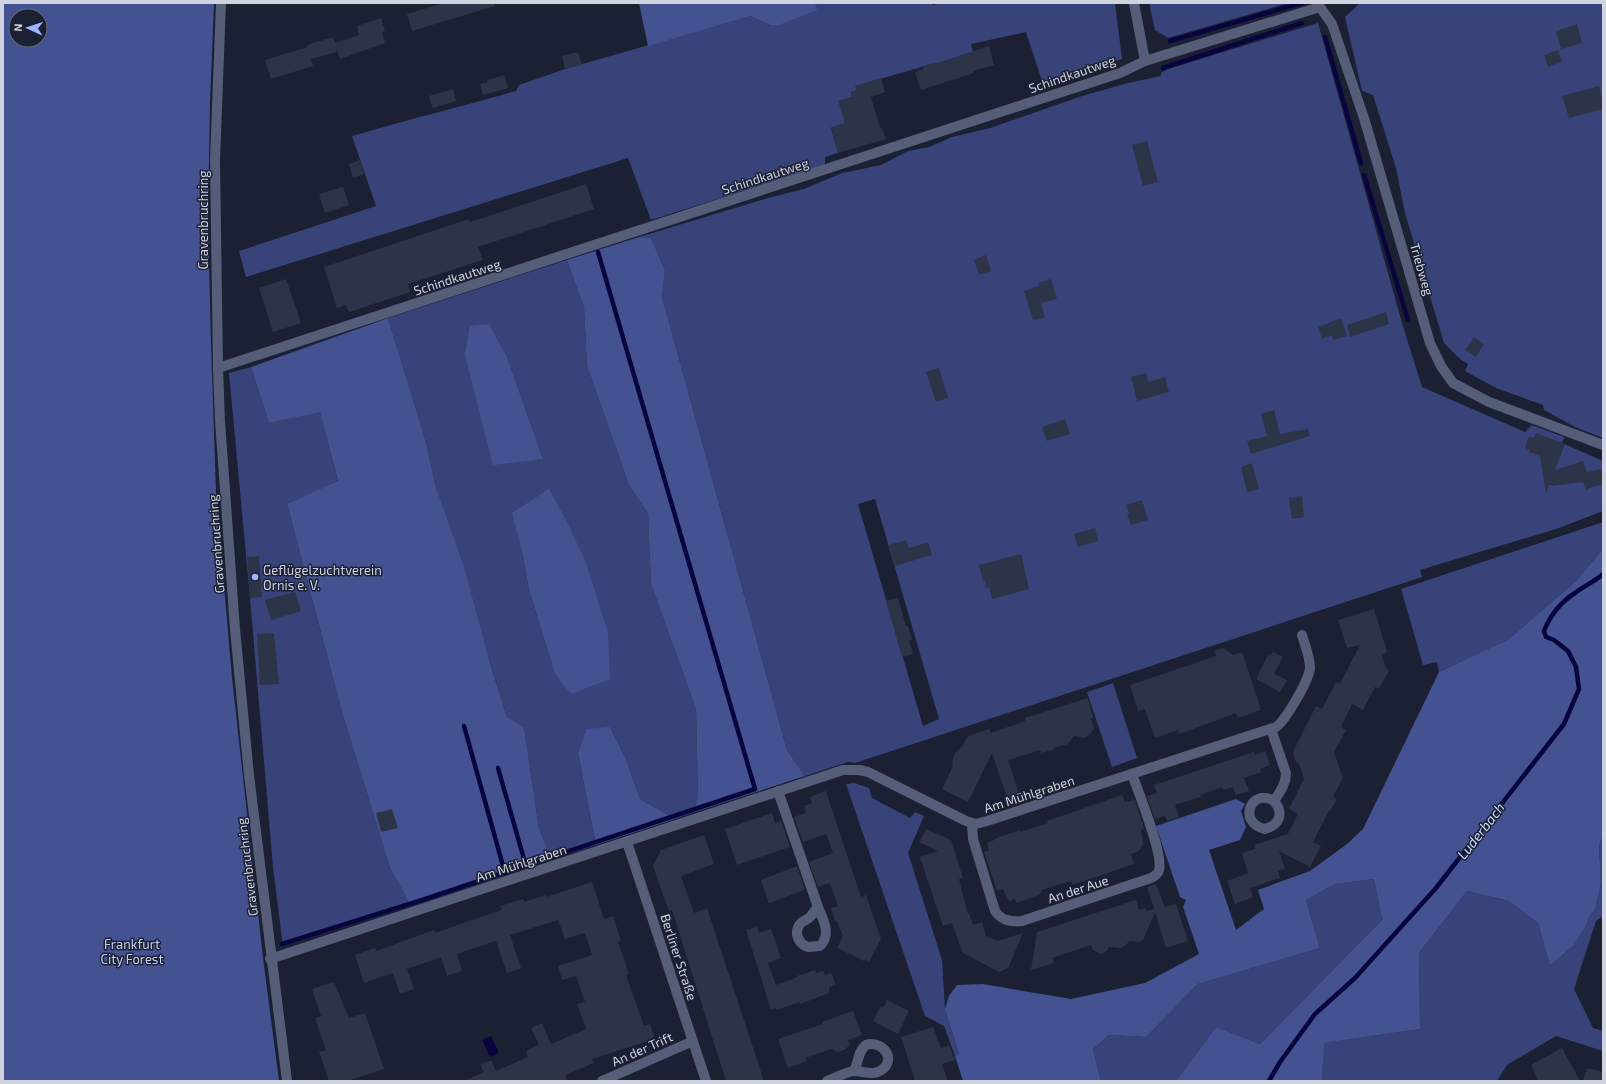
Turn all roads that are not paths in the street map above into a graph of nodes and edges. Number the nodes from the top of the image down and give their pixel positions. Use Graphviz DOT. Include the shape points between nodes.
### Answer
graph roads {
  1 [pos="221,3"];
  2 [pos="1134,3"];
  3 [pos="1320,7"];
  4 [pos="1145,61"];
  5 [pos="218,368"];
  6 [pos="1603,445"];
  7 [pos="1302,635"];
  8 [pos="1271,729"];
  9 [pos="1132,774"];
  10 [pos="778,791"];
  11 [pos="1274,801"];
  12 [pos="972,824"];
  13 [pos="627,842"];
  14 [pos="818,907"];
  15 [pos="270,959"];
  16 [pos="693,1040"];
  17 [pos="854,1071"];
  18 [pos="287,1081"];
  19 [pos="602,1081"];
  20 [pos="706,1081"];
  21 [pos="828,1081"];
  1 -- 5 [label="street, Gravenbruchring" via="215,160"];
  2 -- 4 [label="street"];
  3 -- 4 [label="street, Schindkautweg"];
  3 -- 6 [label="street, Triebweg" via="1332,24 1364,118 1430,343 1441,366 1453,383 1489,402"];
  4 -- 5 [label="street, Schindkautweg" via="1105,78"];
  5 -- 15 [label="street, Gravenbruchring" via="235,629"];
  7 -- 8 [label="street, Am Mühlgraben" via="1308,656 1309,674 1288,715 1280,725"];
  8 -- 9 [label="street, Am Mühlgraben"];
  8 -- 11 [label="street" via="1286,773 1283,788"];
  9 -- 12 [label="street, Am Mühlgraben" via="987,822"];
  9 -- 12 [label="street, An der Aue" via="1159,854 1159,869 1156,875 1022,921 1005,920 995,911 973,839"];
  10 -- 12 [label="street, Am Mühlgraben" via="843,770 858,770 868,772"];
  10 -- 13 [label="street, Am Mühlgraben"];
  10 -- 14 [label="street"];
  13 -- 15 [label="street, Am Mühlgraben"];
  13 -- 16 [label="street, Berliner Straße"];
  15 -- 18 [label="street, Gravenbruchring"];
  16 -- 19 [label="street, An der Trift"];
  16 -- 20 [label="street, Berliner Straße"];
  17 -- 21 [label="street"];
}
